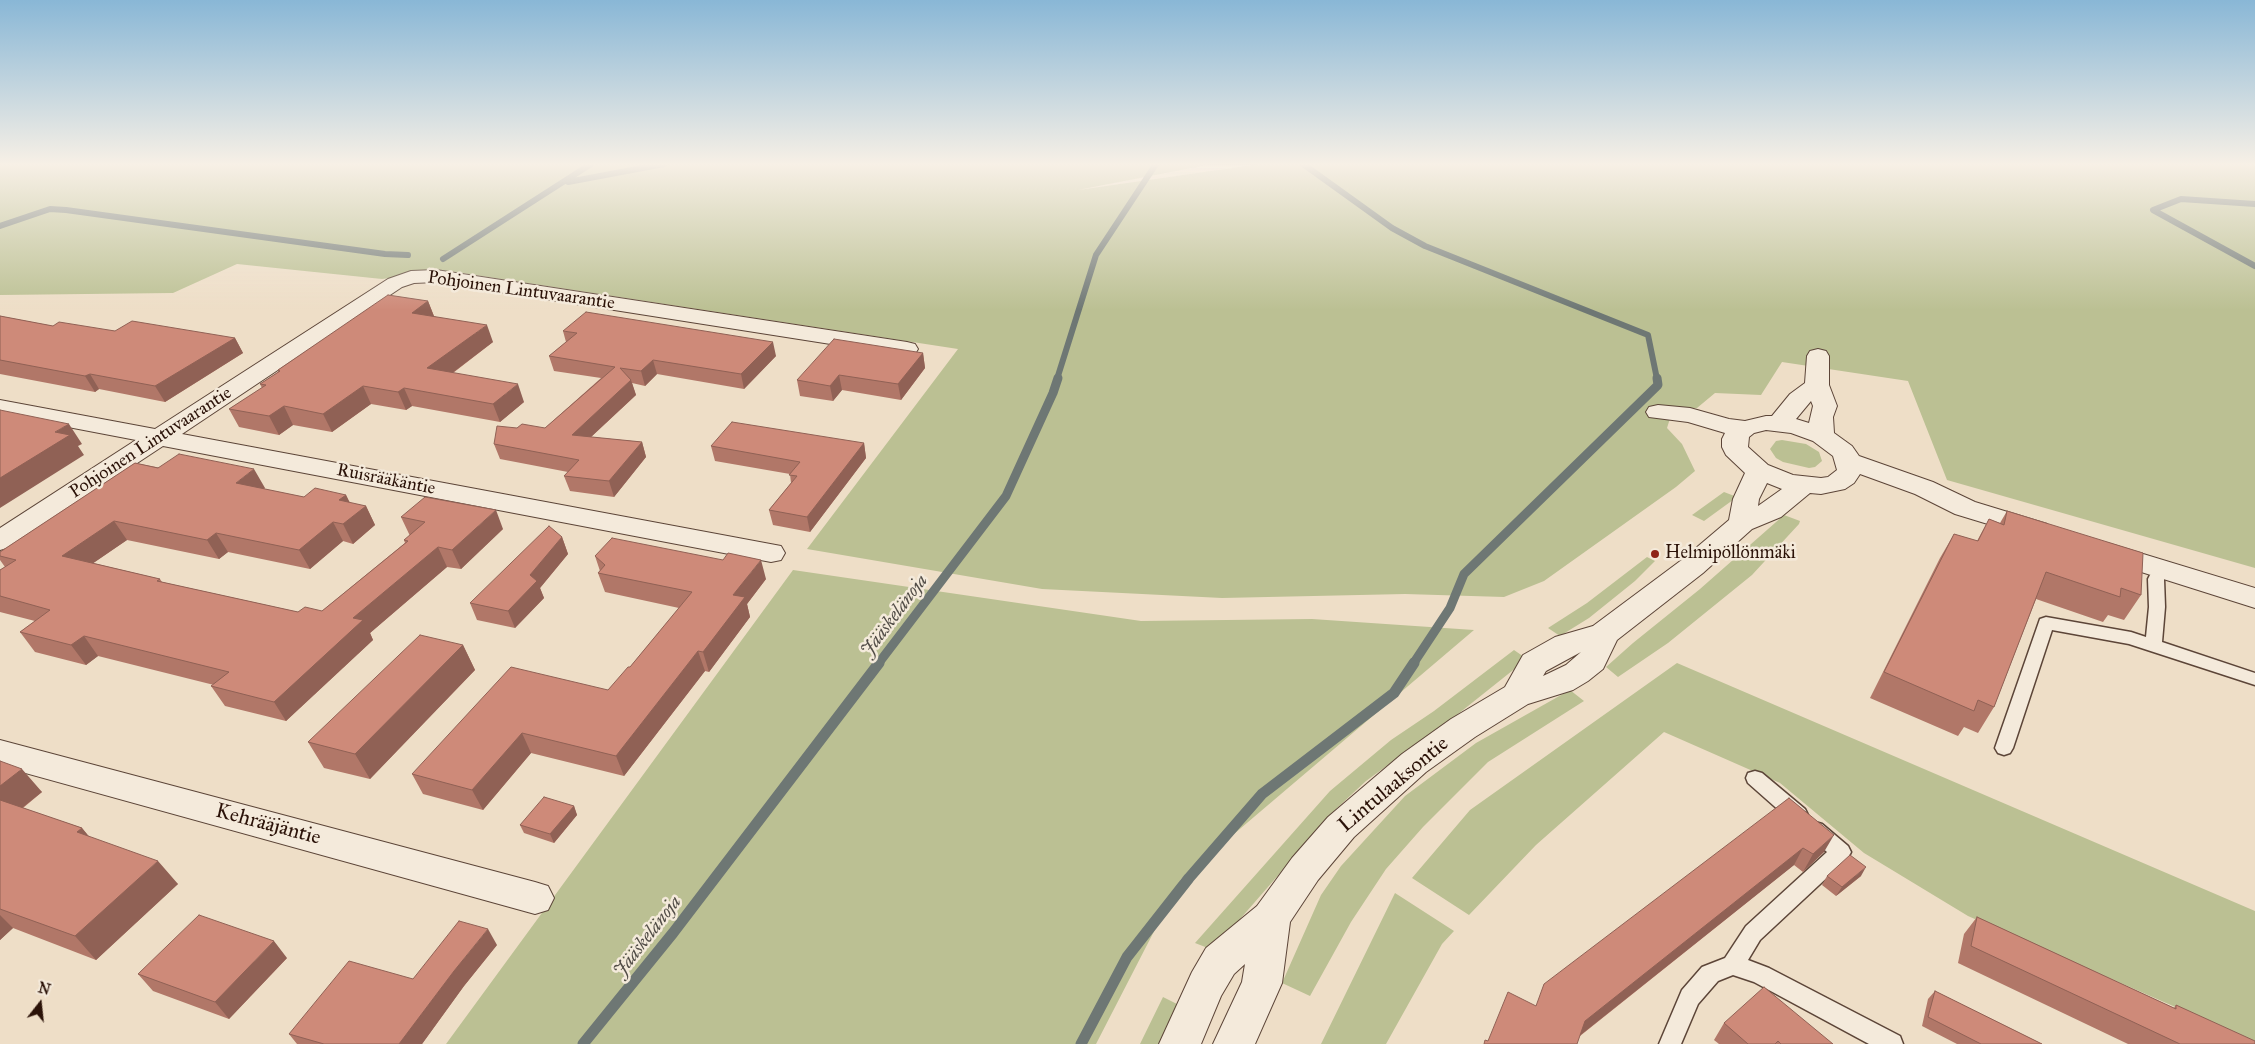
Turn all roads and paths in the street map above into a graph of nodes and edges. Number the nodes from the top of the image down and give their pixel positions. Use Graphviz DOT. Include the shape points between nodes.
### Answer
graph roads {
  1 [pos="907,349"];
  2 [pos="1818,356"];
  3 [pos="1817,385"];
  4 [pos="0,408"];
  5 [pos="1779,424"];
  6 [pos="1822,436"];
  7 [pos="161,437"];
  8 [pos="1849,461"];
  9 [pos="1759,471"];
  10 [pos="1836,483"];
  11 [pos="1804,485"];
  12 [pos="1965,508"];
  13 [pos="1742,523"];
  14 [pos="2059,537"];
  15 [pos="0,541"];
  16 [pos="2087,546"];
  17 [pos="771,553"];
  18 [pos="2156,579"];
  19 [pos="2255,598"];
  20 [pos="2153,645"];
  21 [pos="2255,679"];
  22 [pos="2004,748"];
  23 [pos="0,754"];
  24 [pos="1755,778"];
  25 [pos="536,898"];
  26 [pos="1270,918"];
  27 [pos="1733,965"];
  28 [pos="1180,1044"];
  29 [pos="1234,1044"];
  30 [pos="1670,1044"];
  31 [pos="1892,1044"];
  1 -- 7 [label="street, Pohjoinen Lintuvaarantie" via="436,276 411,277 395,283"];
  2 -- 3 [label="street"];
  3 -- 5 [label="street" via="1799,399"];
  3 -- 6 [label="street" via="1825,406 1821,417"];
  4 -- 7 [label="street, Ruisrääkäntie"];
  5 -- 6 [label="street"];
  5 -- 9 [label="street" via="1754,425 1740,438 1747,463"];
  6 -- 8 [label="street" via="1843,451"];
  7 -- 15 [label="street, Pohjoinen Lintuvaarantie"];
  7 -- 17 [label="street, Ruisrääkäntie"];
  8 -- 10 [label="street" via="1850,470"];
  8 -- 12 [label="street" via="1924,488"];
  9 -- 11 [label="street" via="1789,483"];
  9 -- 13 [label="street" via="1746,499"];
  10 -- 11 [label="street"];
  10 -- 12 [label="street" via="1865,485 1918,501"];
  11 -- 13 [label="street, Lintulaaksontie" via="1771,511"];
  12 -- 14 [label="street"];
  13 -- 26 [label="street, Lintulaaksontie" via="1693,566 1604,634 1592,661 1576,673 1562,682 1517,695 1428,753 1372,798 1341,827 1305,869"];
  16 -- 19 [label="street"];
  18 -- 20 [label="lane"];
  20 -- 21 [label="lane"];
  20 -- 22 [label="lane" via="2046,623"];
  23 -- 25 [label="street, Kehrääjäntie"];
  24 -- 27 [label="lane" via="1841,852 1753,933"];
  26 -- 28 [label="street, Lintulaaksontie" via="1220,961"];
  26 -- 29 [label="street, Lintulaaksontie" via="1262,983"];
  27 -- 30 [label="lane" via="1710,974 1690,997"];
  27 -- 31 [label="lane" via="1761,975"];
}
